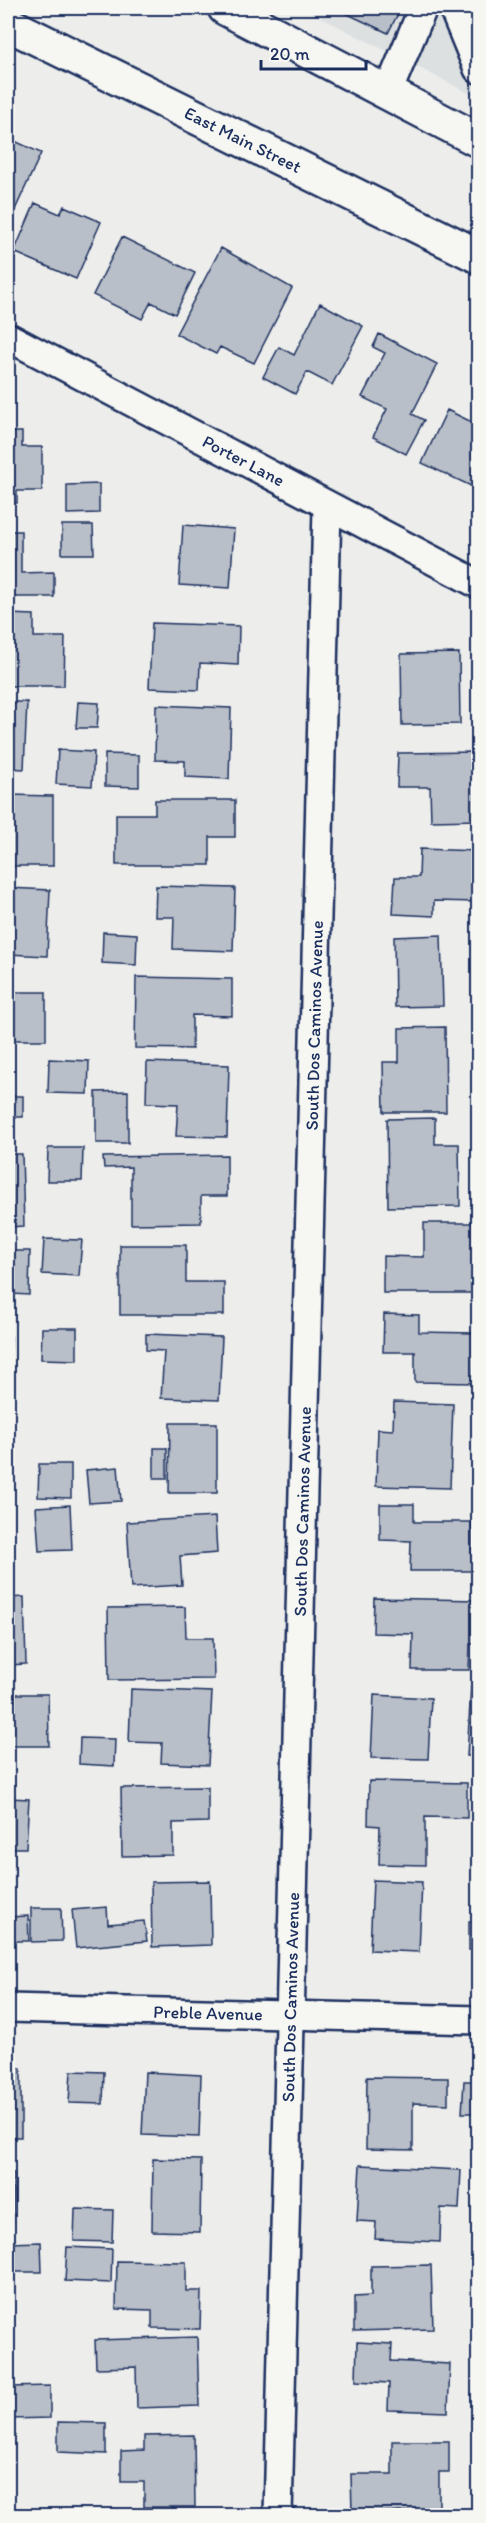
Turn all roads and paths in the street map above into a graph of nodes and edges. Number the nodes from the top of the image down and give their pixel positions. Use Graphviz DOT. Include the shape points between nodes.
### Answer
graph roads {
  1 [pos="225,8"];
  2 [pos="423,8"];
  3 [pos="453,8"];
  4 [pos="8,24"];
  5 [pos="478,69"];
  6 [pos="388,92"];
  7 [pos="478,140"];
  8 [pos="477,251"];
  9 [pos="8,337"];
  10 [pos="327,507"];
  11 [pos="478,584"];
  12 [pos="8,2008"];
  13 [pos="291,2016"];
  14 [pos="478,2020"];
  15 [pos="278,2516"];
  1 -- 6 [label="main road"];
  2 -- 6 [label="street"];
  3 -- 5 [label="street"];
  4 -- 8 [label="main road, East Main Street"];
  6 -- 7 [label="main road"];
  9 -- 10 [label="street, Porter Lane"];
  10 -- 11 [label="street, Porter Lane"];
  10 -- 13 [label="street, South Dos Caminos Avenue"];
  12 -- 13 [label="street, Preble Avenue"];
  13 -- 14 [label="street, Preble Avenue"];
  13 -- 15 [label="street, South Dos Caminos Avenue"];
}
